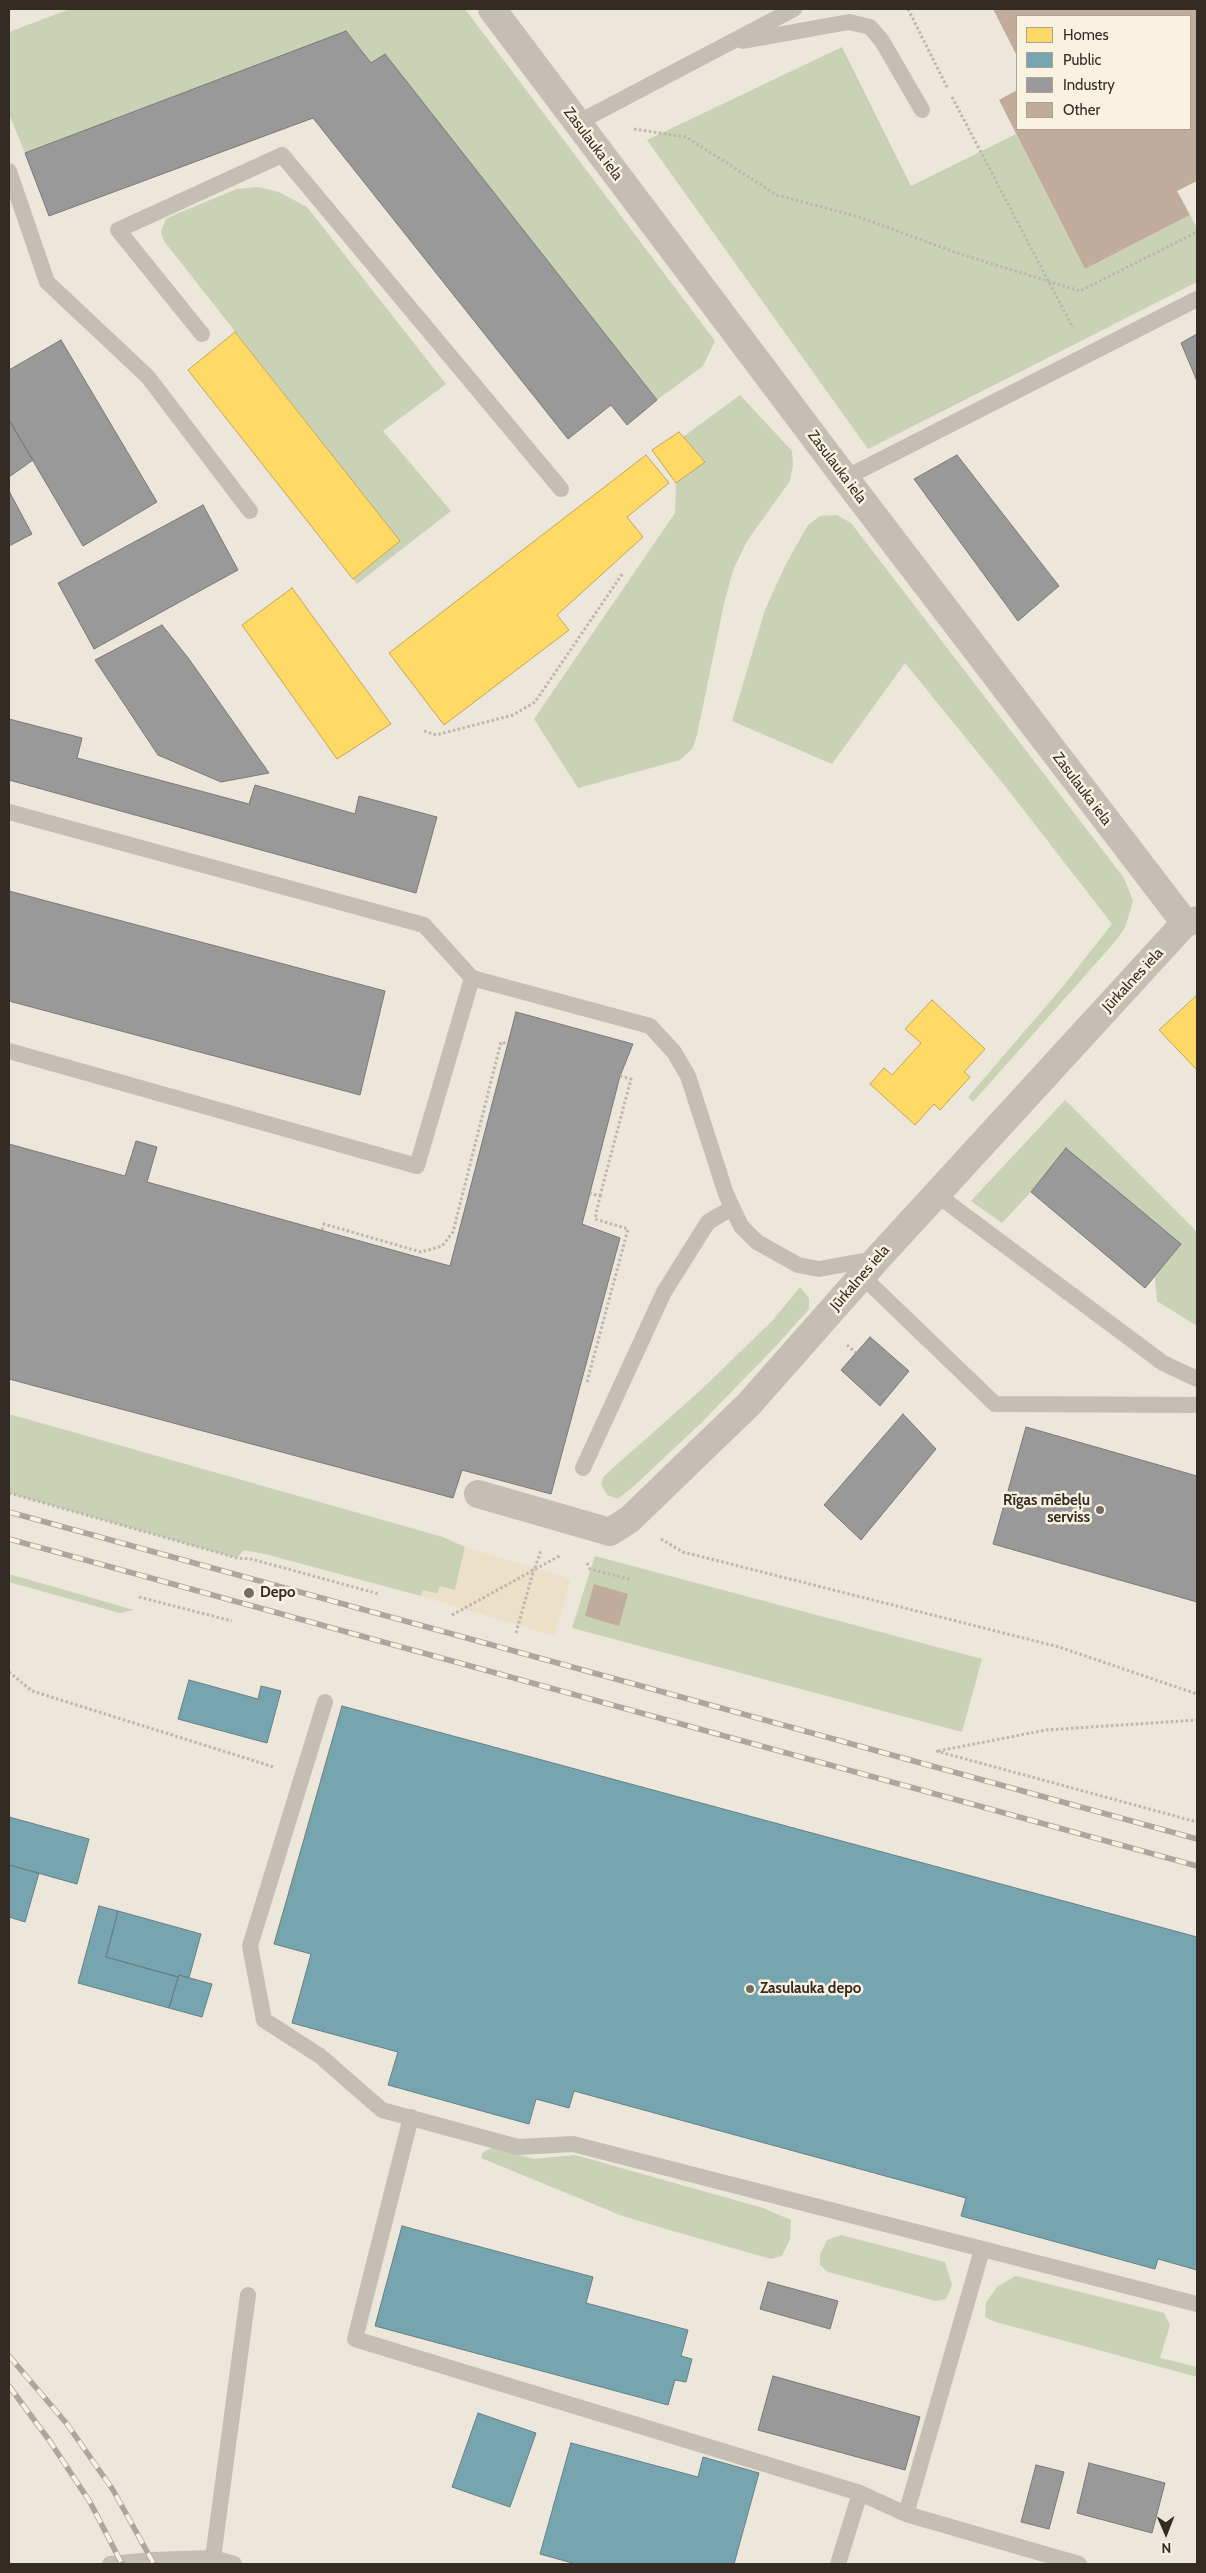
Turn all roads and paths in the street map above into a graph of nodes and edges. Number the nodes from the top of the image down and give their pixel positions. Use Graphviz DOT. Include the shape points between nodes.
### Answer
graph roads {
  1 [pos="492,9"];
  2 [pos="794,9"];
  3 [pos="908,9"];
  4 [pos="727,45"];
  5 [pos="922,110"];
  6 [pos="577,123"];
  7 [pos="630,128"];
  8 [pos="9,171"];
  9 [pos="1197,232"];
  10 [pos="1048,282"];
  11 [pos="1197,299"];
  12 [pos="202,334"];
  13 [pos="1088,355"];
  14 [pos="845,478"];
  15 [pos="561,489"];
  16 [pos="250,511"];
  17 [pos="623,573"];
  18 [pos="424,731"];
  19 [pos="9,812"];
  20 [pos="1191,921"];
  21 [pos="472,978"];
  22 [pos="9,1050"];
  23 [pos="620,1076"];
  24 [pos="590,1193"];
  25 [pos="936,1194"];
  26 [pos="600,1196"];
  27 [pos="732,1208"];
  28 [pos="869,1267"];
  29 [pos="1197,1379"];
  30 [pos="586,1384"];
  31 [pos="1197,1405"];
  32 [pos="583,1468"];
  33 [pos="9,1493"];
  34 [pos="478,1494"];
  35 [pos="551,1515"];
  36 [pos="630,1519"];
  37 [pos="535,1568"];
  38 [pos="590,1569"];
  39 [pos="632,1580"];
  40 [pos="379,1594"];
  41 [pos="139,1597"];
  42 [pos="452,1615"];
  43 [pos="232,1621"];
  44 [pos="516,1633"];
  45 [pos="9,1672"];
  46 [pos="1197,1694"];
  47 [pos="325,1702"];
  48 [pos="1197,1720"];
  49 [pos="302,1776"];
  50 [pos="1197,1822"];
  51 [pos="411,2118"];
  52 [pos="982,2250"];
  53 [pos="248,2295"];
  54 [pos="1197,2304"];
  55 [pos="860,2493"];
  56 [pos="906,2514"];
  57 [pos="213,2558"];
  58 [pos="110,2564"];
  59 [pos="234,2564"];
  60 [pos="838,2564"];
  61 [pos="1079,2564"];
  1 -- 6 [label="street, Zasulauka iela"];
  2 -- 4 [label="lane"];
  3 -- 10 [label="path"];
  4 -- 5 [label="lane" via="849,22 870,27 882,40"];
  4 -- 6 [label="lane"];
  6 -- 14 [label="street, Zasulauka iela"];
  7 -- 10 [label="path" via="686,137 777,195 859,217"];
  8 -- 16 [label="lane" via="47,282 148,378"];
  9 -- 10 [label="path" via="1080,290"];
  10 -- 13 [label="path"];
  11 -- 13 [label="lane"];
  12 -- 15 [label="lane" via="118,230 282,155"];
  13 -- 14 [label="lane"];
  14 -- 20 [label="street, Zasulauka iela"];
  17 -- 18 [label="path" via="535,702 513,715 436,735"];
  19 -- 21 [label="lane" via="424,925"];
  20 -- 25 [label="street, Jūrkalnes iela"];
  21 -- 22 [label="lane" via="417,1166"];
  21 -- 27 [label="lane" via="650,1026 674,1052 688,1076"];
  23 -- 26 [label="path" via="631,1079"];
  24 -- 26 [label="path"];
  25 -- 28 [label="street, Jūrkalnes iela"];
  25 -- 29 [label="lane" via="1163,1363"];
  26 -- 30 [label="path" via="595,1219 628,1229"];
  27 -- 28 [label="lane" via="741,1226 757,1242 798,1265 819,1269"];
  27 -- 32 [label="lane" via="708,1222 664,1292"];
  28 -- 31 [label="lane" via="994,1404"];
  28 -- 36 [label="street, Jūrkalnes iela" via="749,1404"];
  33 -- 40 [label="path" via="237,1558"];
  34 -- 35 [label="street, Jūrkalnes iela"];
  35 -- 36 [label="street, Jūrkalnes iela" via="610,1532"];
  35 -- 37 [label="path"];
  36 -- 46 [label="path" via="683,1552 1058,1647"];
  38 -- 39 [label="path"];
  41 -- 43 [label="path"];
  42 -- 44 [label="path" via="534,1568"];
  45 -- 49 [label="path" via="32,1690"];
  47 -- 49 [label="lane"];
  48 -- 50 [label="path" via="1046,1730 936,1751"];
  49 -- 51 [label="lane" via="250,1946 264,2020 320,2056 382,2110"];
  51 -- 52 [label="lane" via="518,2147 573,2144"];
  51 -- 55 [label="lane" via="355,2339"];
  52 -- 54 [label="lane"];
  52 -- 56 [label="lane"];
  53 -- 57 [label="lane"];
  55 -- 56 [label="lane"];
  55 -- 60 [label="lane"];
  56 -- 61 [label="lane"];
  57 -- 58 [label="lane"];
  57 -- 59 [label="lane"];
}
